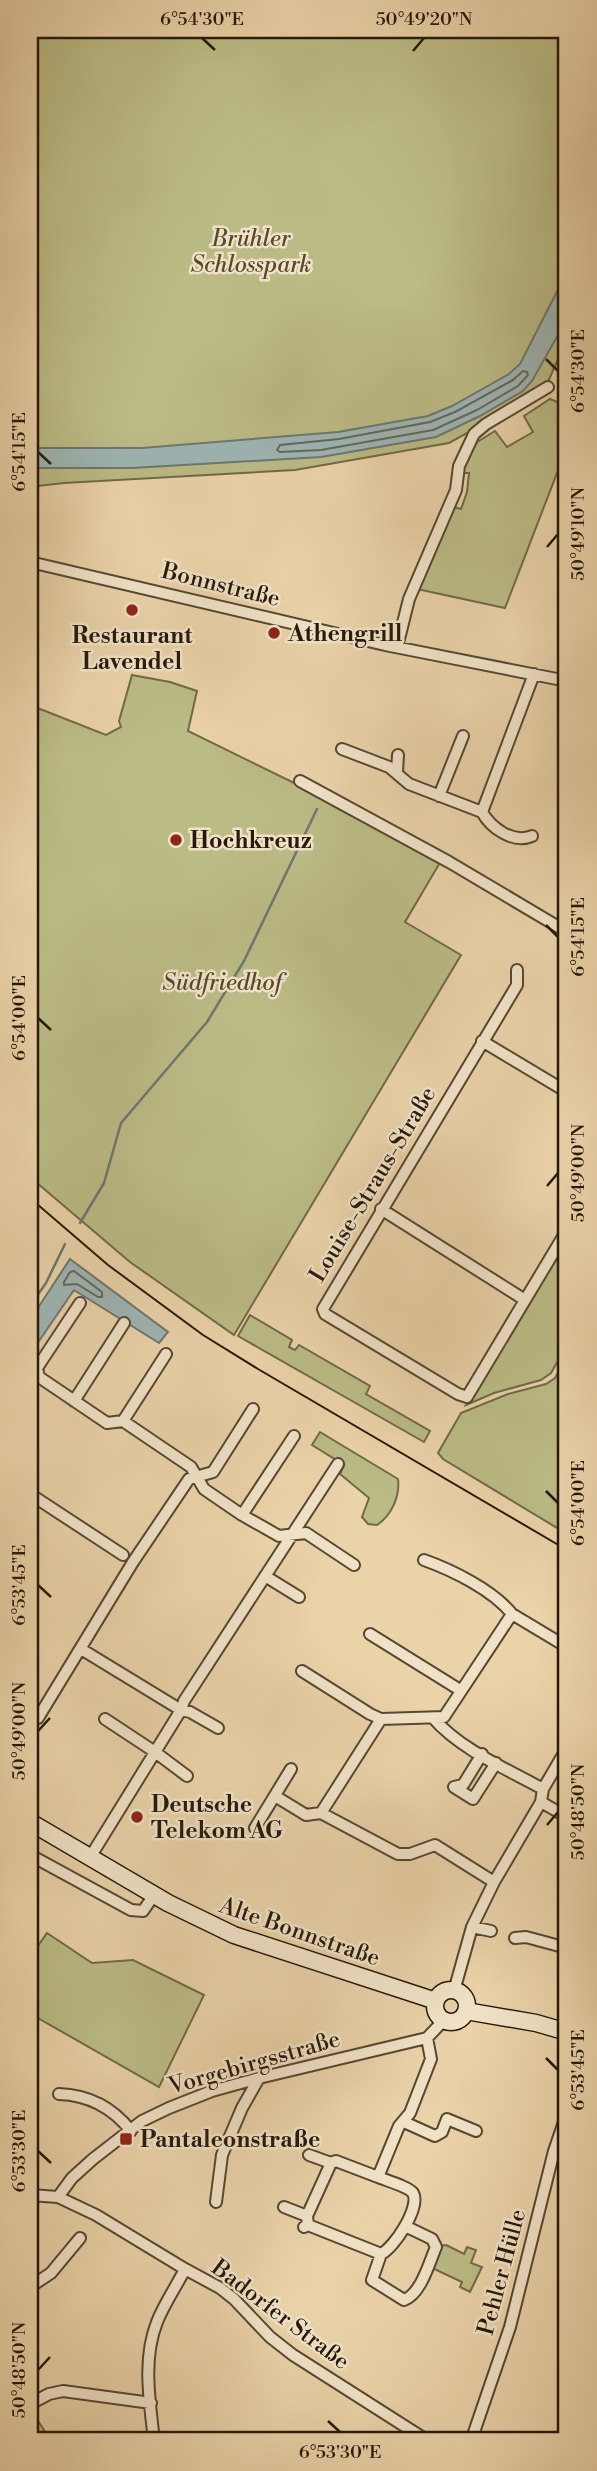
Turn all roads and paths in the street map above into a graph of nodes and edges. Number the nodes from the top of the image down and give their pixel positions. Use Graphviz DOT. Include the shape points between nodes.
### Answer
graph roads {
  1 [pos="548,387"];
  2 [pos="30,562"];
  3 [pos="397,647"];
  4 [pos="534,674"];
  5 [pos="567,681"];
  6 [pos="463,736"];
  7 [pos="342,749"];
  8 [pos="398,755"];
  9 [pos="397,772"];
  10 [pos="300,781"];
  11 [pos="439,796"];
  12 [pos="482,812"];
  13 [pos="532,836"];
  14 [pos="567,932"];
  15 [pos="517,970"];
  16 [pos="482,1041"];
  17 [pos="567,1092"];
  18 [pos="381,1209"];
  19 [pos="567,1230"];
  20 [pos="526,1300"];
  21 [pos="80,1303"];
  22 [pos="124,1324"];
  23 [pos="166,1354"];
  24 [pos="74,1401"];
  25 [pos="253,1409"];
  26 [pos="124,1421"];
  27 [pos="293,1436"];
  28 [pos="338,1464"];
  29 [pos="197,1477"];
  30 [pos="30,1494"];
  31 [pos="242,1516"];
  32 [pos="292,1534"];
  33 [pos="123,1555"];
  34 [pos="424,1560"];
  35 [pos="354,1565"];
  36 [pos="265,1576"];
  37 [pos="299,1597"];
  38 [pos="512,1614"];
  39 [pos="370,1634"];
  40 [pos="567,1647"];
  41 [pos="81,1649"];
  42 [pos="302,1671"];
  43 [pos="460,1690"];
  44 [pos="181,1710"];
  45 [pos="38,1718"];
  46 [pos="433,1718"];
  47 [pos="105,1719"];
  48 [pos="381,1719"];
  49 [pos="218,1728"];
  50 [pos="567,1748"];
  51 [pos="155,1752"];
  52 [pos="482,1754"];
  53 [pos="496,1763"];
  54 [pos="291,1769"];
  55 [pos="187,1776"];
  56 [pos="543,1789"];
  57 [pos="275,1796"];
  58 [pos="541,1802"];
  59 [pos="321,1813"];
  60 [pos="567,1816"];
  61 [pos="30,1822"];
  62 [pos="256,1828"];
  63 [pos="30,1855"];
  64 [pos="89,1859"];
  65 [pos="494,1882"];
  66 [pos="154,1895"];
  67 [pos="472,1927"];
  68 [pos="491,1931"];
  69 [pos="514,1938"];
  70 [pos="567,1948"];
  71 [pos="454,1991"];
  72 [pos="436,2001"];
  73 [pos="466,2011"];
  74 [pos="444,2020"];
  75 [pos="567,2032"];
  76 [pos="427,2038"];
  77 [pos="259,2078"];
  78 [pos="59,2094"];
  79 [pos="567,2113"];
  80 [pos="404,2122"];
  81 [pos="131,2131"];
  82 [pos="476,2131"];
  83 [pos="309,2155"];
  84 [pos="331,2163"];
  85 [pos="378,2177"];
  86 [pos="30,2195"];
  87 [pos="58,2197"];
  88 [pos="216,2202"];
  89 [pos="284,2207"];
  90 [pos="306,2223"];
  91 [pos="405,2226"];
  92 [pos="80,2238"];
  93 [pos="381,2254"];
  94 [pos="185,2269"];
  95 [pos="30,2287"];
  96 [pos="30,2386"];
  97 [pos="34,2401"];
  98 [pos="150,2403"];
  99 [pos="154,2441"];
  100 [pos="428,2441"];
  101 [pos="471,2441"];
  1 -- 3 [label="street" via="474,434 459,466 454,497 409,599"];
  2 -- 3 [label="street, Bonnstraße"];
  3 -- 4 [label="street, Bonnstraße"];
  4 -- 5 [label="street, Bonnstraße"];
  4 -- 12 [label="street"];
  6 -- 11 [label="street"];
  7 -- 9 [label="street"];
  8 -- 9 [label="street"];
  9 -- 11 [label="street" via="405,782"];
  10 -- 14 [label="street"];
  11 -- 12 [label="street"];
  12 -- 13 [label="street" via="514,838"];
  15 -- 16 [label="street, Louise-Straus-Straße" via="517,985"];
  16 -- 17 [label="street"];
  16 -- 18 [label="street, Louise-Straus-Straße"];
  18 -- 20 [label="street"];
  18 -- 20 [label="street, Louise-Straus-Straße" via="323,1309 337,1321 467,1396"];
  19 -- 20 [label="street"];
  21 -- 24 [label="street" via="37,1368 39,1377"];
  22 -- 24 [label="street"];
  23 -- 26 [label="street"];
  24 -- 26 [label="street" via="107,1423"];
  25 -- 29 [label="street" via="213,1472"];
  26 -- 29 [label="street" via="191,1466"];
  27 -- 31 [label="street"];
  28 -- 32 [label="street"];
  29 -- 31 [label="street" via="204,1489"];
  29 -- 41 [label="street" via="189,1479 133,1562"];
  30 -- 33 [label="street"];
  31 -- 32 [label="street" via="279,1536"];
  32 -- 35 [label="street" via="306,1533"];
  32 -- 36 [label="street"];
  34 -- 38 [label="street" via="503,1602"];
  36 -- 37 [label="street"];
  36 -- 44 [label="street"];
  38 -- 40 [label="street"];
  38 -- 43 [label="street"];
  39 -- 43 [label="street"];
  41 -- 44 [label="street"];
  41 -- 45 [label="street"];
  42 -- 48 [label="street"];
  43 -- 46 [label="street" via="444,1717"];
  44 -- 49 [label="street"];
  44 -- 51 [label="street"];
  46 -- 48 [label="street"];
  46 -- 52 [label="street"];
  47 -- 51 [label="street"];
  48 -- 59 [label="street"];
  50 -- 56 [label="street"];
  51 -- 55 [label="street"];
  51 -- 64 [label="street"];
  52 -- 53 [label="street"];
  52 -- 53 [label="street" via="463,1785 454,1787 473,1799"];
  53 -- 56 [label="street"];
  54 -- 57 [label="street"];
  56 -- 58 [label="street"];
  57 -- 59 [label="street" via="306,1815"];
  57 -- 62 [label="street"];
  58 -- 60 [label="street"];
  58 -- 65 [label="street"];
  59 -- 65 [label="street" via="398,1854 435,1845"];
  61 -- 64 [label="main road, Alte Bonnstraße"];
  63 -- 66 [label="street" via="131,1910 143,1911"];
  64 -- 66 [label="main road, Alte Bonnstraße"];
  65 -- 67 [label="street"];
  66 -- 72 [label="main road, Alte Bonnstraße" via="234,1935"];
  67 -- 68 [label="street"];
  67 -- 71 [label="street"];
  69 -- 70 [label="street"];
  71 -- 72 [label="main road" via="444,1992"];
  71 -- 73 [label="main road" via="463,1997"];
  72 -- 74 [label="main road" via="435,2010"];
  73 -- 74 [label="main road" via="457,2021"];
  73 -- 75 [label="main road"];
  74 -- 76 [label="street"];
  76 -- 77 [label="street, Vorgebirgsstraße"];
  76 -- 80 [label="street" via="431,2059"];
  77 -- 81 [label="street, Vorgebirgsstraße" via="169,2108"];
  77 -- 88 [label="street" via="222,2155"];
  78 -- 81 [label="street" via="79,2094 118,2115"];
  79 -- 101 [label="street, Pehler Hülle" via="510,2327"];
  80 -- 82 [label="street" via="435,2136 447,2119"];
  80 -- 85 [label="street"];
  81 -- 87 [label="street, Vorgebirgsstraße" via="72,2178"];
  83 -- 84 [label="street"];
  84 -- 85 [label="street"];
  84 -- 90 [label="street"];
  85 -- 91 [label="street" via="413,2194 415,2201"];
  86 -- 87 [label="street, Badorfer Straße"];
  87 -- 94 [label="street, Badorfer Straße"];
  89 -- 90 [label="street"];
  90 -- 93 [label="street"];
  91 -- 93 [label="street"];
  91 -- 93 [label="street" via="432,2239 436,2247 408,2299 372,2280"];
  92 -- 95 [label="street" via="51,2273"];
  94 -- 98 [label="street" via="157,2322 150,2346"];
  94 -- 100 [label="street, Badorfer Straße" via="234,2299 293,2355"];
  96 -- 97 [label="street"];
  97 -- 98 [label="street" via="63,2391"];
  98 -- 99 [label="street"];
}
